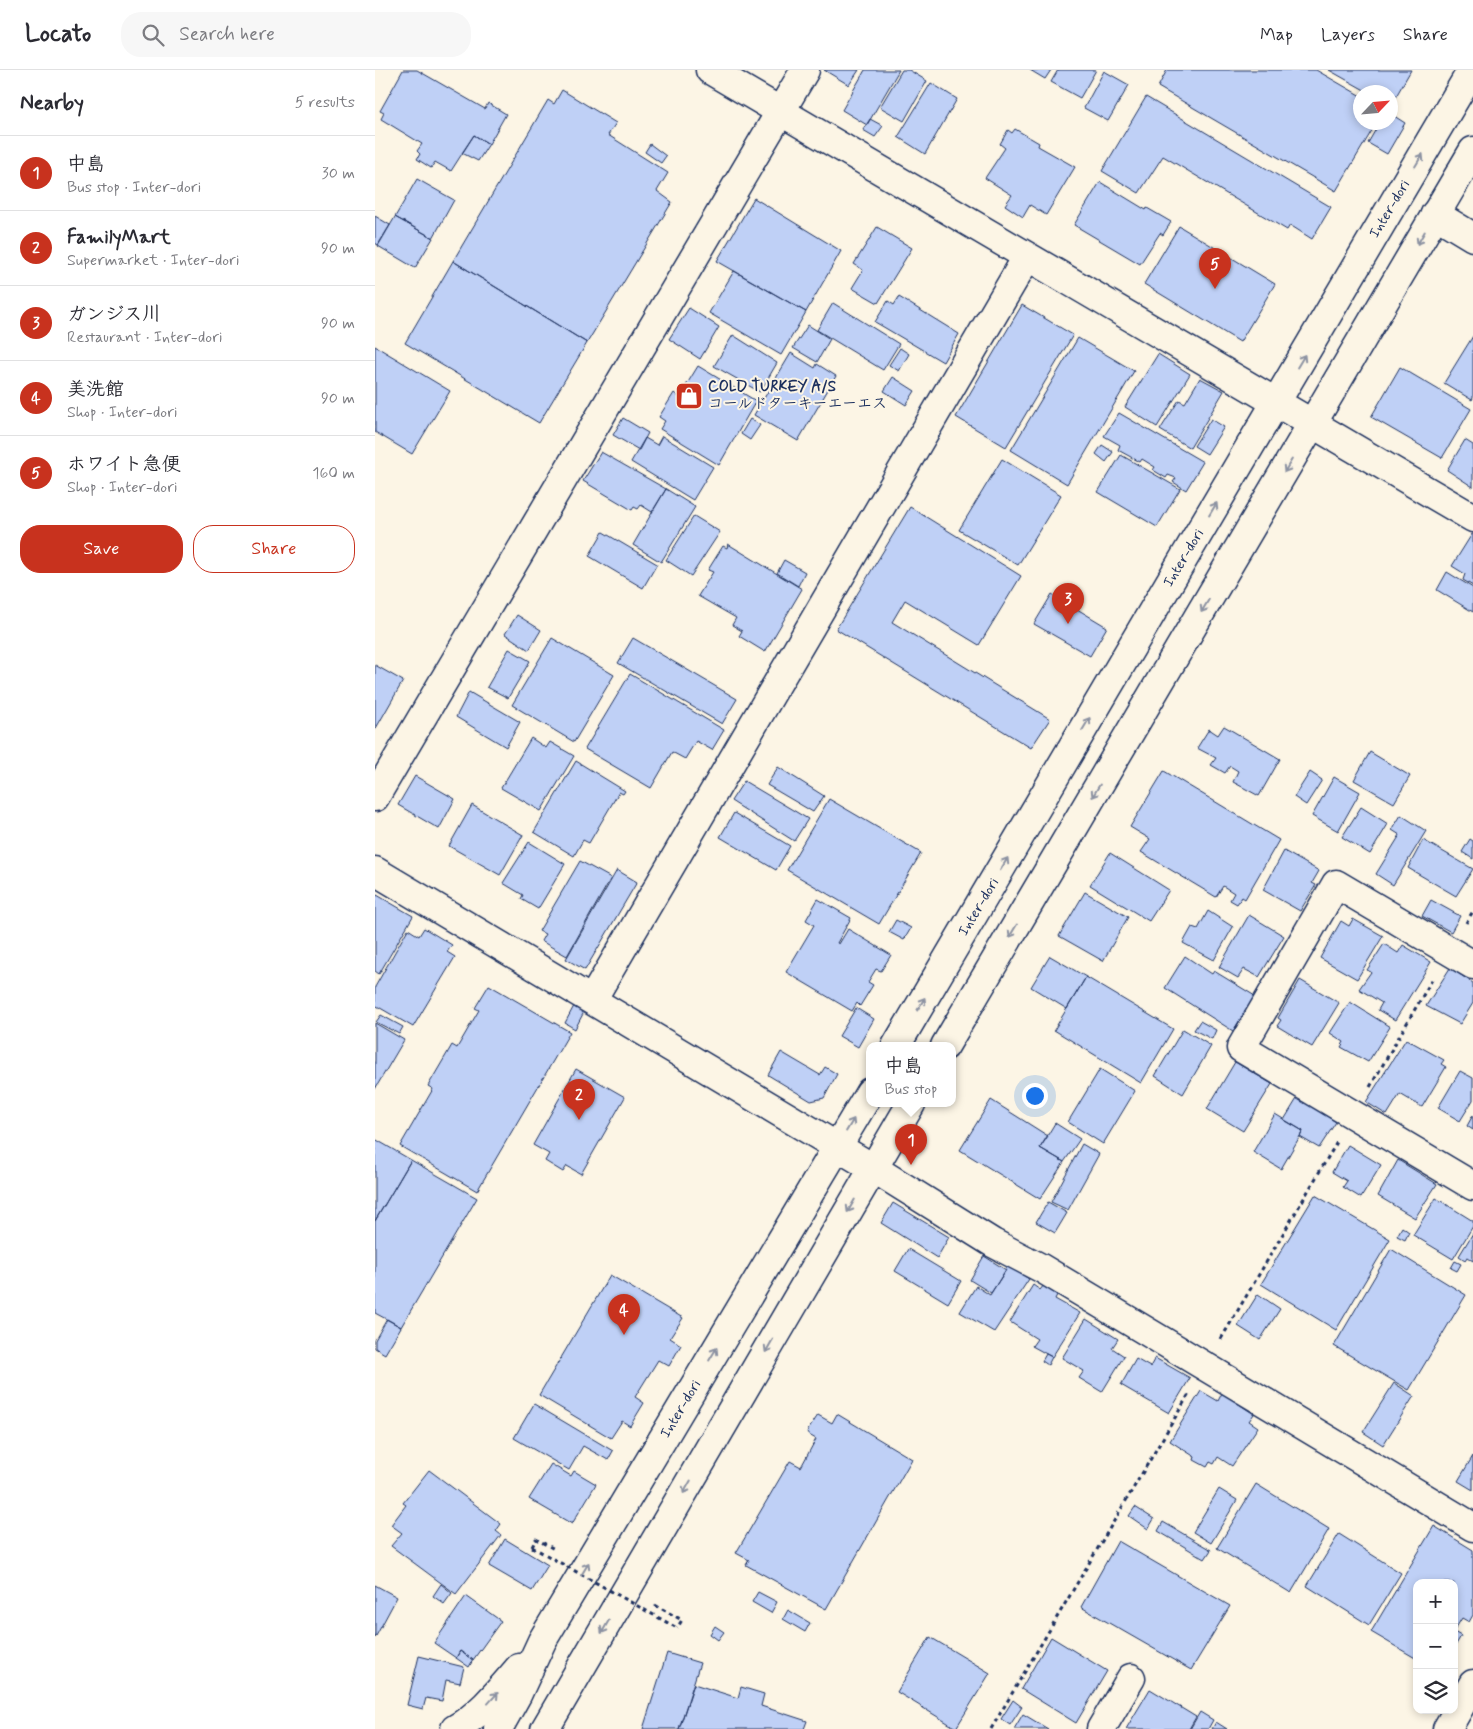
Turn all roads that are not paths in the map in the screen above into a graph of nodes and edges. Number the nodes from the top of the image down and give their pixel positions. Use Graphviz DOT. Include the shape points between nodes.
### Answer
graph roads {
  1 [pos="710,70"];
  2 [pos="805,70"];
  3 [pos="1472,70"];
  4 [pos="780,112"];
  5 [pos="1473,151"];
  6 [pos="1435,214"];
  7 [pos="1473,237"];
  8 [pos="1027,257"];
  9 [pos="1276,402"];
  10 [pos="1312,424"];
  11 [pos="1473,518"];
  12 [pos="375,797"];
  13 [pos="375,871"];
  14 [pos="1473,965"];
  15 [pos="592,1000"];
  16 [pos="899,1042"];
  17 [pos="947,1042"];
  18 [pos="866,1099"];
  19 [pos="909,1107"];
  20 [pos="837,1147"];
  21 [pos="873,1168"];
  22 [pos="1473,1186"];
  23 [pos="1473,1528"];
  24 [pos="542,1641"];
  25 [pos="1131,1678"];
  26 [pos="1473,1684"];
  27 [pos="455,1729"];
  28 [pos="498,1729"];
  29 [pos="545,1729"];
  30 [pos="1101,1729"];
  31 [pos="1447,1729"];
  1 -- 4 [label="street"];
  2 -- 4 [label="street"];
  9 -- 3 [label="street, Inter-dori, one-way"];
  4 -- 8 [label="street"];
  4 -- 12 [label="street"];
  5 -- 6 [label="street"];
  6 -- 7 [label="street"];
  6 -- 10 [label="street, one-way"];
  8 -- 9 [label="street"];
  8 -- 15 [label="street"];
  9 -- 10 [label="street"];
  16 -- 9 [label="street, Inter-dori, one-way"];
  10 -- 11 [label="street"];
  10 -- 17 [label="street, one-way"];
  13 -- 15 [label="street"];
  14 -- 22 [label="street" via="1336,884 1241,1048"];
  15 -- 20 [label="street"];
  20 -- 18 [label="street, Inter-dori, one-way"];
  19 -- 21 [label="street"];
  20 -- 21 [label="street"];
  24 -- 20 [label="street, Inter-dori, one-way"];
  21 -- 23 [label="street" via="993,1243 1041,1268"];
  21 -- 29 [label="street, one-way"];
  27 -- 24 [label="street, one-way" via="489,1703"];
  24 -- 28 [label="street, Inter-dori"];
  25 -- 30 [label="street"];
  26 -- 31 [label="street"];
}
